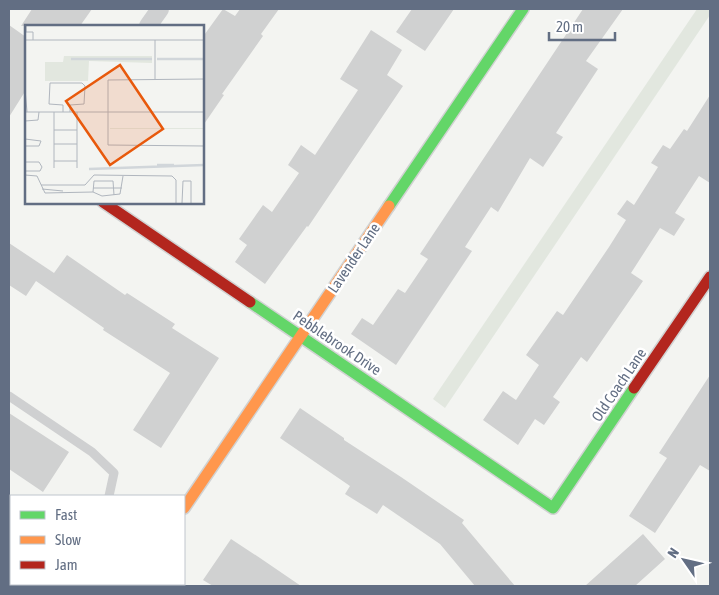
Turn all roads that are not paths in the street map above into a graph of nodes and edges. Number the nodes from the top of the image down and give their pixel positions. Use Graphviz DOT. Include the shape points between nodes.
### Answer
graph roads {
  1 [pos="160,9"];
  2 [pos="523,9"];
  3 [pos="149,25"];
  4 [pos="106,204"];
  5 [pos="710,278"];
  6 [pos="300,336"];
  7 [pos="9,396"];
  8 [pos="109,495"];
  9 [pos="185,507"];
  10 [pos="553,508"];
  1 -- 3 [label="street"];
  2 -- 6 [label="street, Lavender Lane"];
  4 -- 6 [label="street, Pebblebrook Drive"];
  5 -- 10 [label="street, Old Coach Lane"];
  6 -- 9 [label="street, Lavender Lane"];
  6 -- 10 [label="street, Pebblebrook Drive"];
  7 -- 8 [label="lane" via="92,452 114,473"];
}
